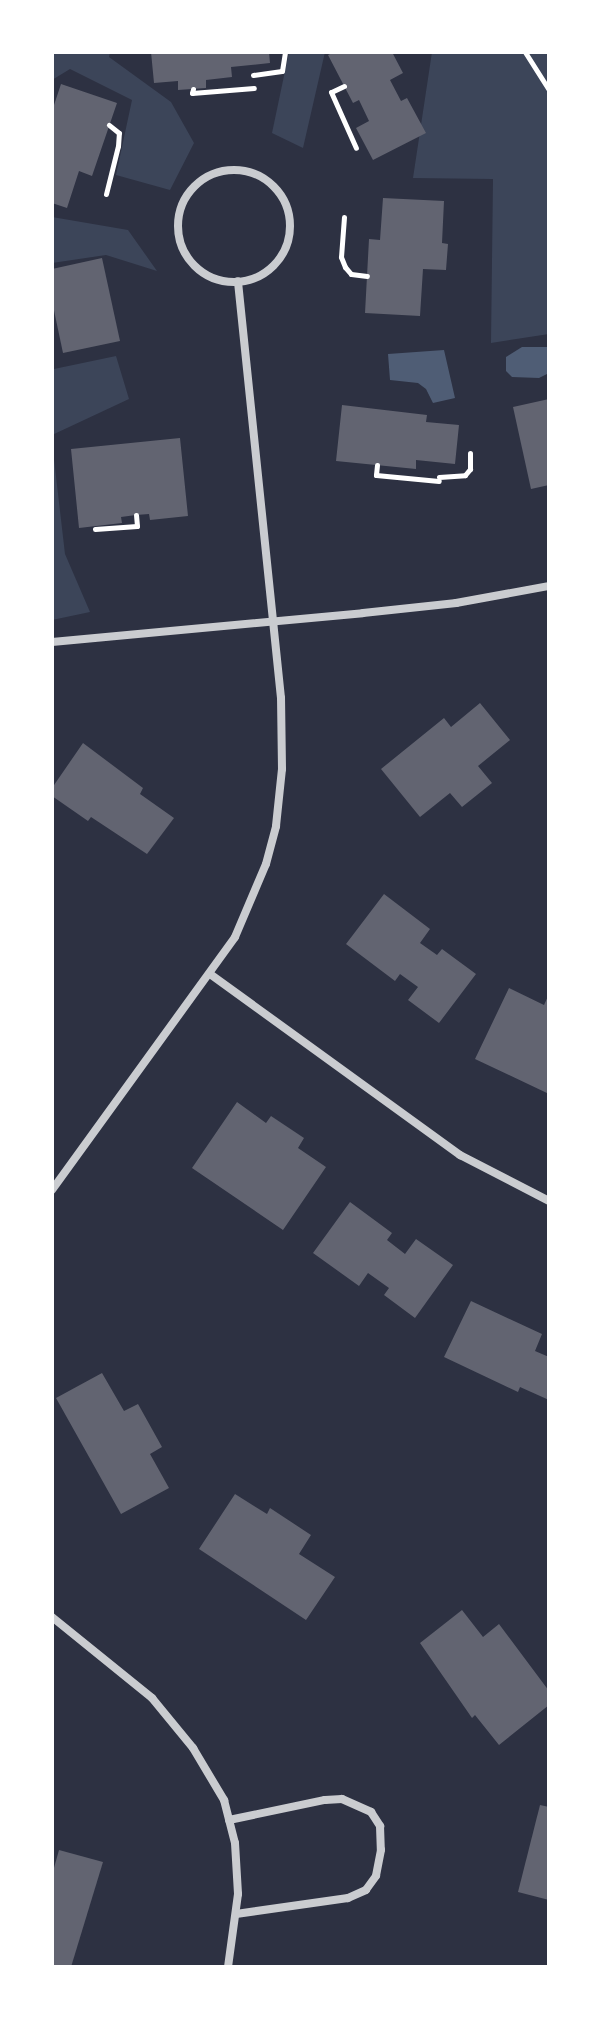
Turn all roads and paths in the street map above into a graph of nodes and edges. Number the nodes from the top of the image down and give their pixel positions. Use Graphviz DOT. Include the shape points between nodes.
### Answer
graph roads {
  1 [pos="285,52"];
  2 [pos="525,52"];
  3 [pos="253,75"];
  4 [pos="344,86"];
  5 [pos="254,88"];
  6 [pos="193,89"];
  7 [pos="549,90"];
  8 [pos="109,125"];
  9 [pos="356,148"];
  10 [pos="106,194"];
  11 [pos="344,217"];
  12 [pos="367,276"];
  13 [pos="238,281"];
  14 [pos="470,453"];
  15 [pos="377,465"];
  16 [pos="136,515"];
  17 [pos="95,529"];
  18 [pos="549,586"];
  19 [pos="272,622"];
  20 [pos="52,642"];
  21 [pos="210,974"];
  22 [pos="52,1190"];
  23 [pos="549,1201"];
  24 [pos="52,1617"];
  25 [pos="229,1820"];
  26 [pos="236,1914"];
  27 [pos="228,1967"];
  1 -- 3 [label="path" via="282,71"];
  2 -- 7 [label="path"];
  4 -- 9 [label="path" via="331,92"];
  5 -- 6 [label="path" via="192,93"];
  8 -- 10 [label="path" via="119,133"];
  11 -- 12 [label="path" via="341,257 351,274"];
  13 -- 13 [label="street" via="274,265 290,228 277,190 262,177 226,170 203,179 186,197 178,230 192,263 206,274"];
  13 -- 19 [label="street"];
  14 -- 15 [label="path" via="465,475 439,479 376,475"];
  16 -- 17 [label="path" via="137,526"];
  18 -- 19 [label="street" via="456,603"];
  19 -- 20 [label="street"];
  19 -- 21 [label="street" via="281,698 276,826 251,902"];
  21 -- 22 [label="street"];
  21 -- 23 [label="street" via="460,1155"];
  24 -- 25 [label="street" via="152,1698 193,1748 224,1800"];
  25 -- 26 [label="street" via="235,1843"];
  25 -- 26 [label="street" via="342,1799 371,1812 380,1826 376,1876 366,1890 348,1898"];
  26 -- 27 [label="street"];
}
